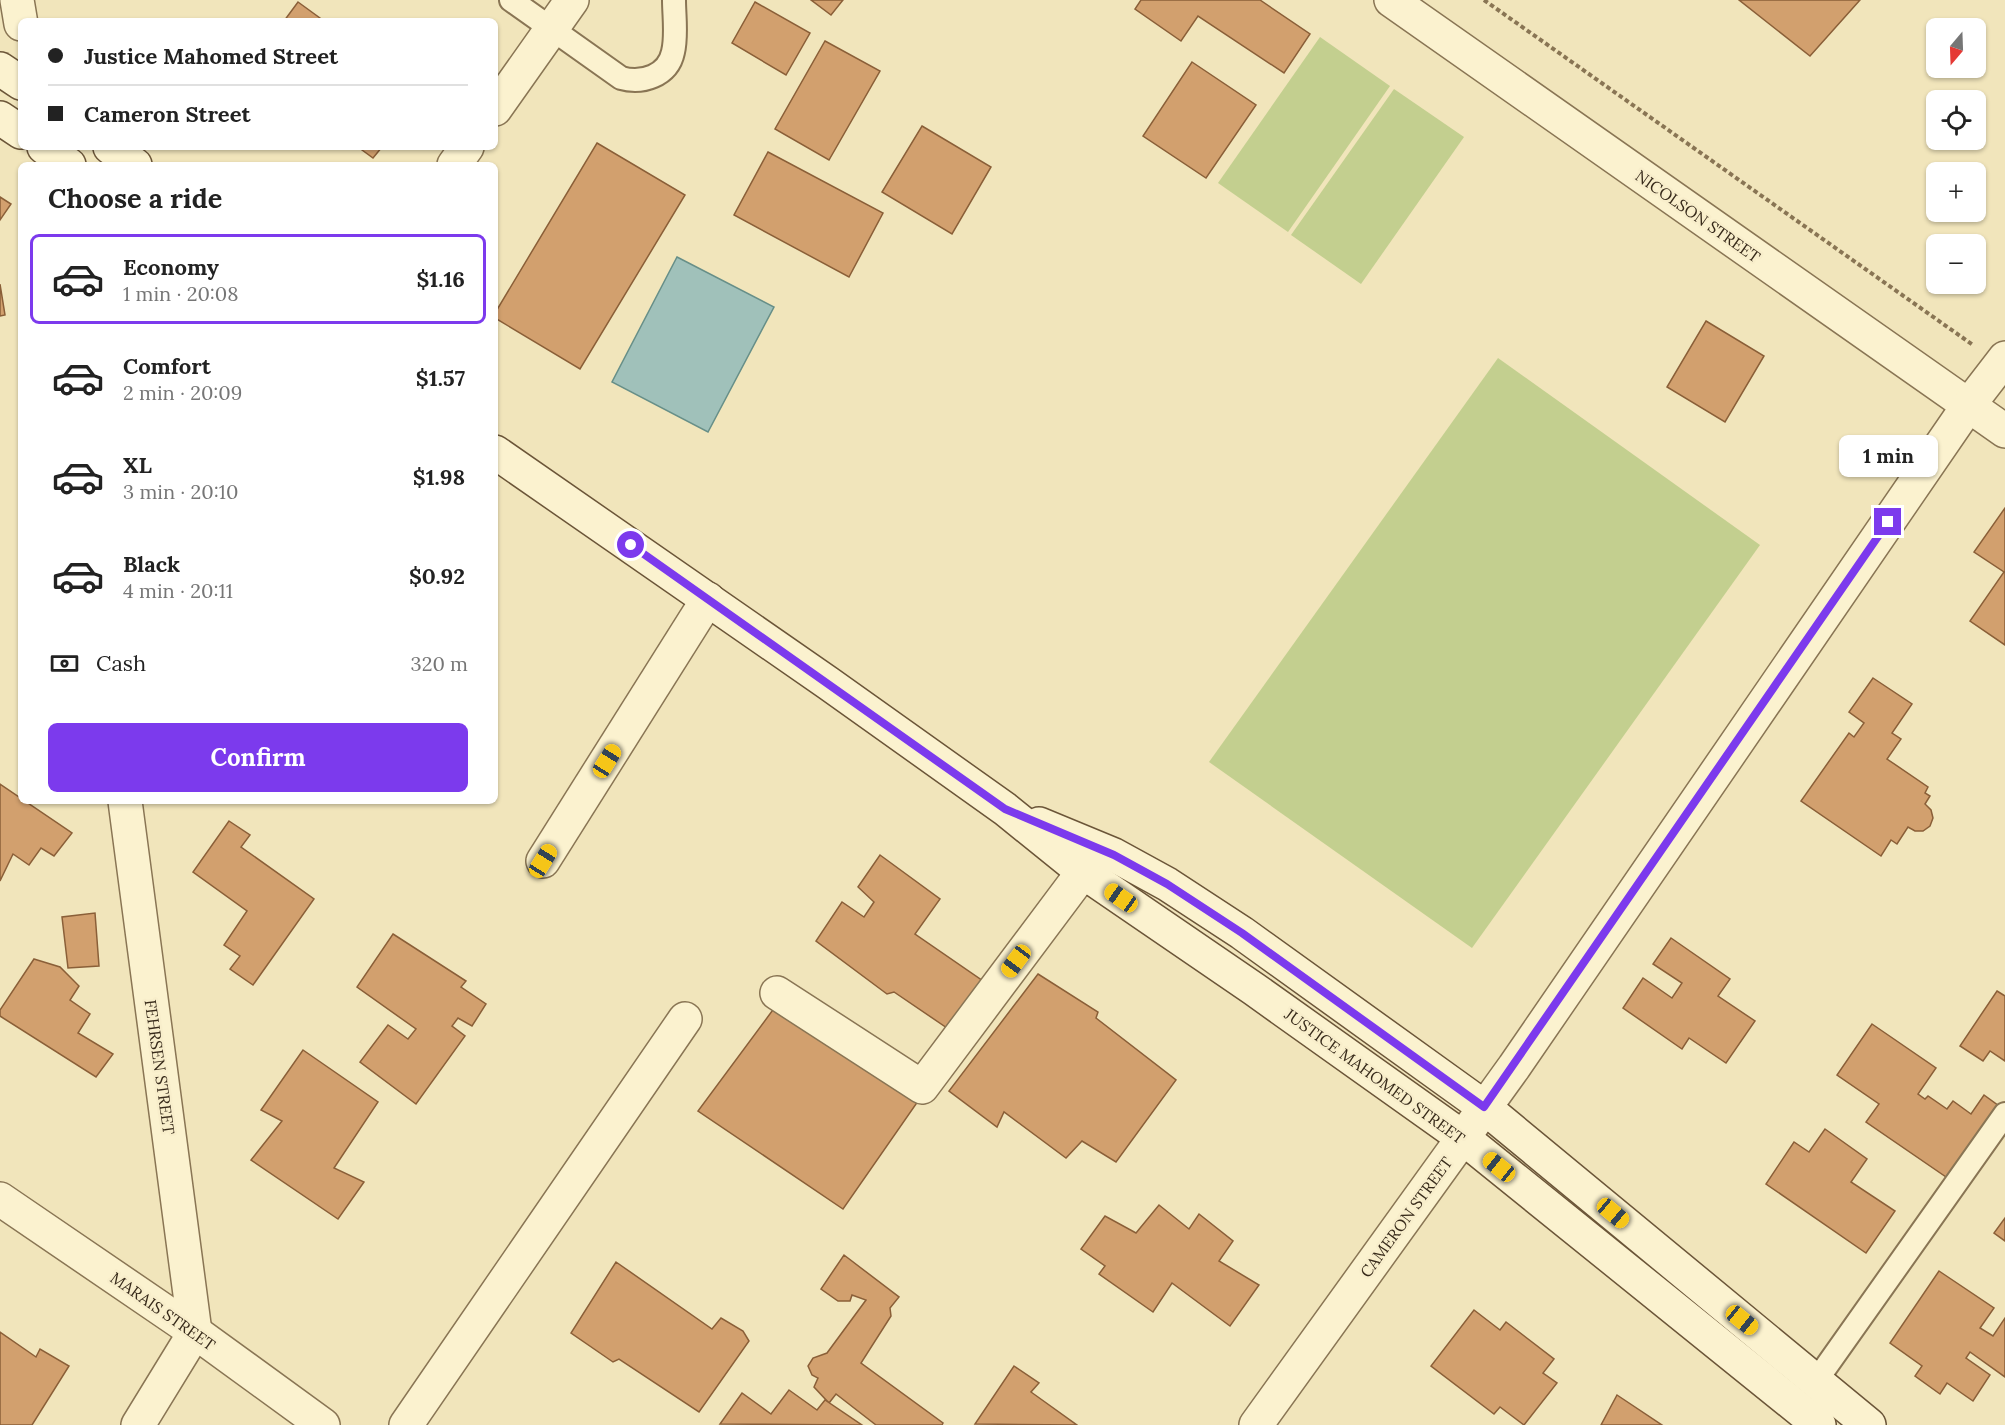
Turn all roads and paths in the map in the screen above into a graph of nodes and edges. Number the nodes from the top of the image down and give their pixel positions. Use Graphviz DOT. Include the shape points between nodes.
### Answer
graph roads {
  1 [pos="16,0"];
  2 [pos="511,0"];
  3 [pos="572,0"];
  4 [pos="674,0"];
  5 [pos="1390,0"];
  6 [pos="1484,0"];
  7 [pos="20,18"];
  8 [pos="554,28"];
  9 [pos="0,69"];
  10 [pos="18,81"];
  11 [pos="498,105"];
  12 [pos="0,118"];
  13 [pos="18,130"];
  14 [pos="48,150"];
  15 [pos="114,150"];
  16 [pos="65,162"];
  17 [pos="131,162"];
  18 [pos="2002,361"];
  19 [pos="1968,406"];
  20 [pos="2005,431"];
  21 [pos="498,454"];
  22 [pos="708,599"];
  23 [pos="124,804"];
  24 [pos="1005,809"];
  25 [pos="543,861"];
  26 [pos="1083,872"];
  27 [pos="777,993"];
  28 [pos="685,1019"];
  29 [pos="1484,1107"];
  30 [pos="2005,1114"];
  31 [pos="1462,1137"];
  32 [pos="0,1199"];
  33 [pos="195,1332"];
  34 [pos="1816,1381"];
  35 [pos="138,1425"];
  36 [pos="323,1425"];
  37 [pos="406,1425"];
  38 [pos="1256,1425"];
  39 [pos="1819,1425"];
  40 [pos="1869,1425"];
  1 -- 7 [label="street"];
  2 -- 8 [label="lane"];
  3 -- 8 [label="street"];
  4 -- 8 [label="lane" via="673,52 655,76 644,80 621,78"];
  5 -- 19 [label="street, NICOLSON STREET"];
  6 -- 18 [label="path"];
  8 -- 11 [label="street"];
  9 -- 10 [label="street"];
  12 -- 13 [label="street"];
  14 -- 16 [label="street"];
  15 -- 17 [label="street"];
  18 -- 19 [label="street, CAMERON STREET"];
  19 -- 20 [label="street, NICOLSON STREET"];
  19 -- 29 [label="street, CAMERON STREET"];
  21 -- 22 [label="street, JUSTICE MAHOMED STREET"];
  22 -- 24 [label="street, JUSTICE MAHOMED STREET"];
  22 -- 25 [label="street"];
  23 -- 33 [label="street, FEHRSEN STREET"];
  24 -- 26 [label="street, JUSTICE MAHOMED STREET"];
  24 -- 29 [label="street, JUSTICE MAHOMED STREET" via="1114,855 1167,884 1242,933"];
  26 -- 27 [label="street" via="922,1087"];
  26 -- 31 [label="street, JUSTICE MAHOMED STREET"];
  28 -- 37 [label="street"];
  29 -- 31 [label="street, CAMERON STREET"];
  29 -- 34 [label="street, JUSTICE MAHOMED STREET"];
  30 -- 34 [label="lane"];
  31 -- 38 [label="street, CAMERON STREET"];
  31 -- 39 [label="street, JUSTICE MAHOMED STREET"];
  32 -- 33 [label="street, MARAIS STREET"];
  33 -- 35 [label="street"];
  33 -- 36 [label="street, MARAIS STREET"];
  34 -- 40 [label="street, JUSTICE MAHOMED STREET"];
}
